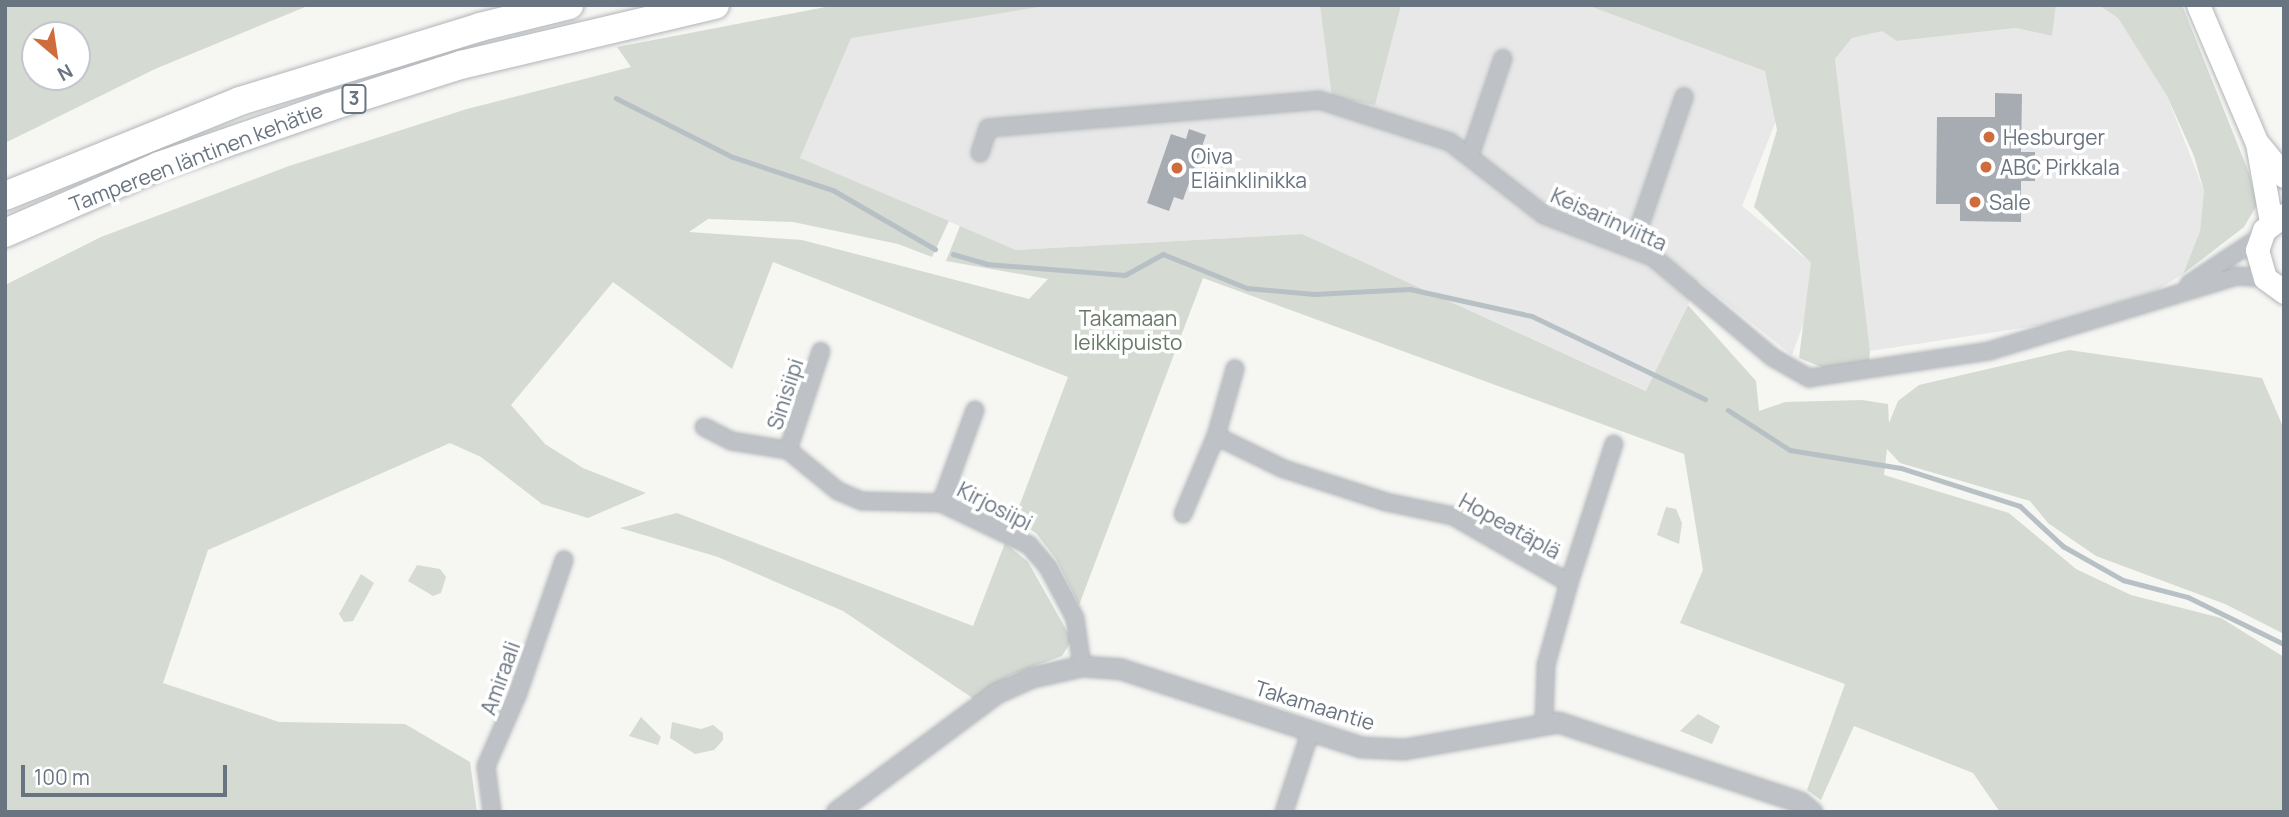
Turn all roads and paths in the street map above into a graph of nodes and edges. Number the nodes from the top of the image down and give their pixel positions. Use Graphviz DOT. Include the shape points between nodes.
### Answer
graph roads {
  1 [pos="569,5"];
  2 [pos="715,5"];
  3 [pos="2198,5"];
  4 [pos="1503,58"];
  5 [pos="1684,97"];
  6 [pos="2258,143"];
  7 [pos="980,153"];
  8 [pos="1470,155"];
  9 [pos="2284,176"];
  10 [pos="5,196"];
  11 [pos="2272,225"];
  12 [pos="5,233"];
  13 [pos="1632,247"];
  14 [pos="2277,290"];
  15 [pos="2178,291"];
  16 [pos="821,351"];
  17 [pos="1235,369"];
  18 [pos="975,410"];
  19 [pos="704,427"];
  20 [pos="1216,436"];
  21 [pos="1614,444"];
  22 [pos="788,450"];
  23 [pos="941,503"];
  24 [pos="1183,514"];
  25 [pos="564,559"];
  26 [pos="1569,583"];
  27 [pos="1082,666"];
  28 [pos="1544,722"];
  29 [pos="1311,730"];
  30 [pos="492,812"];
  31 [pos="836,812"];
  32 [pos="1284,812"];
  33 [pos="1812,812"];
  1 -- 10 [label="highway, Tampereen läntinen kehätie / 3" via="251,97"];
  2 -- 12 [label="highway, Tampereen läntinen kehätie / 3" via="461,65 329,107 159,166"];
  3 -- 6 [label="main road"];
  4 -- 8 [label="street"];
  5 -- 13 [label="street"];
  6 -- 9 [label="main road"];
  6 -- 11 [label="main road"];
  7 -- 8 [label="street, Keisarinviitta" via="988,128 1319,100 1415,129"];
  8 -- 13 [label="street, Keisarinviitta" via="1544,215"];
  11 -- 14 [label="main road" via="2257,259"];
  11 -- 15 [label="street, Keisarinviitta"];
  13 -- 15 [label="street, Keisarinviitta" via="1654,257 1791,371 1810,378 1989,351"];
  14 -- 15 [label="street, Keisarinviitta" via="2237,276"];
  16 -- 22 [label="street, Sinisiipi"];
  17 -- 20 [label="street"];
  18 -- 23 [label="street"];
  19 -- 22 [label="street" via="731,441"];
  20 -- 24 [label="street"];
  20 -- 26 [label="street, Hopeatäplä" via="1284,469 1386,502 1453,516"];
  21 -- 26 [label="street"];
  22 -- 23 [label="street, Kirjosiipi" via="838,491 862,501"];
  23 -- 27 [label="street, Kirjosiipi" via="1029,545 1048,567 1075,618"];
  25 -- 30 [label="street, Amiraali" via="518,693 486,766"];
  26 -- 28 [label="street, Hopeatäplä" via="1546,665"];
  27 -- 29 [label="street, Takamaantie" via="1121,669"];
  27 -- 31 [label="street, Takamaantie" via="1032,677 996,692"];
  28 -- 29 [label="street, Takamaantie" via="1404,749 1361,747"];
  28 -- 33 [label="street, Takamaantie" via="1599,733 1800,802"];
  29 -- 32 [label="street"];
}
